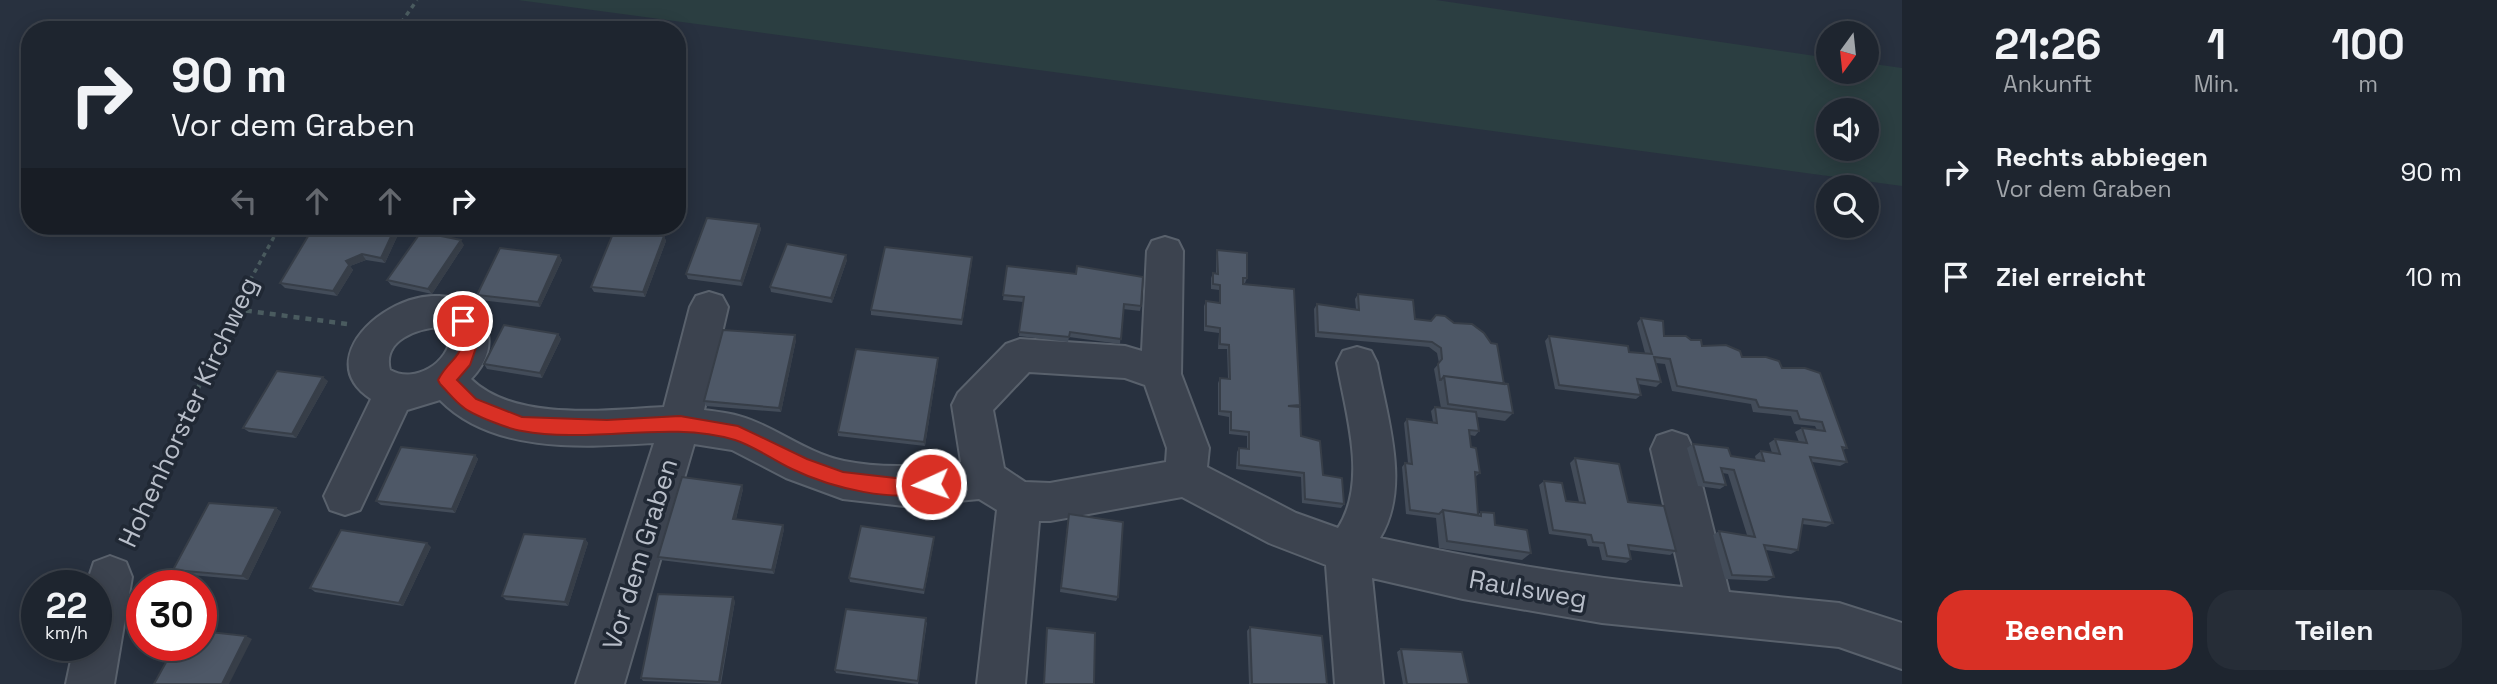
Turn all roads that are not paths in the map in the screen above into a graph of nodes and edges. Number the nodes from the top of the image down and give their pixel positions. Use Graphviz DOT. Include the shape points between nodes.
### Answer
graph roads {
  1 [pos="1165,251"];
  2 [pos="709,307"];
  3 [pos="1357,363"];
  4 [pos="1161,374"];
  5 [pos="446,380"];
  6 [pos="395,392"];
  7 [pos="680,424"];
  8 [pos="1672,449"];
  9 [pos="1185,477"];
  10 [pos="1002,490"];
  11 [pos="345,496"];
  12 [pos="1347,552"];
  13 [pos="1712,612"];
  14 [pos="1902,646"];
  15 [pos="94,661"];
  16 [pos="90,684"];
  17 [pos="600,684"];
  18 [pos="1001,684"];
  19 [pos="1359,684"];
  1 -- 4 [label="street"];
  2 -- 7 [label="street, Vor dem Graben"];
  3 -- 12 [label="street" via="1374,469 1369,517"];
  4 -- 9 [label="street" via="1188,448"];
  4 -- 10 [label="street" via="1125,362 1020,355 972,405"];
  5 -- 6 [label="street" via="421,391"];
  5 -- 6 [label="street" via="465,360 471,339 463,321 445,311 420,312 386,329 375,341 368,363 375,381"];
  5 -- 7 [label="street, Vor dem Graben" via="470,404 521,424 607,428"];
  6 -- 11 [label="street"];
  7 -- 10 [label="street, Vor dem Graben" via="738,433 843,480"];
  7 -- 17 [label="street, Vor dem Graben"];
  8 -- 13 [label="street"];
  9 -- 10 [label="street, Vor dem Graben" via="1050,502"];
  9 -- 12 [label="street, Raulsweg" via="1284,529"];
  10 -- 18 [label="street"];
  12 -- 13 [label="street, Raulsweg" via="1463,578 1602,601"];
  12 -- 19 [label="street"];
  13 -- 14 [label="street, Raulsweg" via="1839,625"];
  15 -- 16 [label="street, Hohenhorster Kirchweg"];
}
